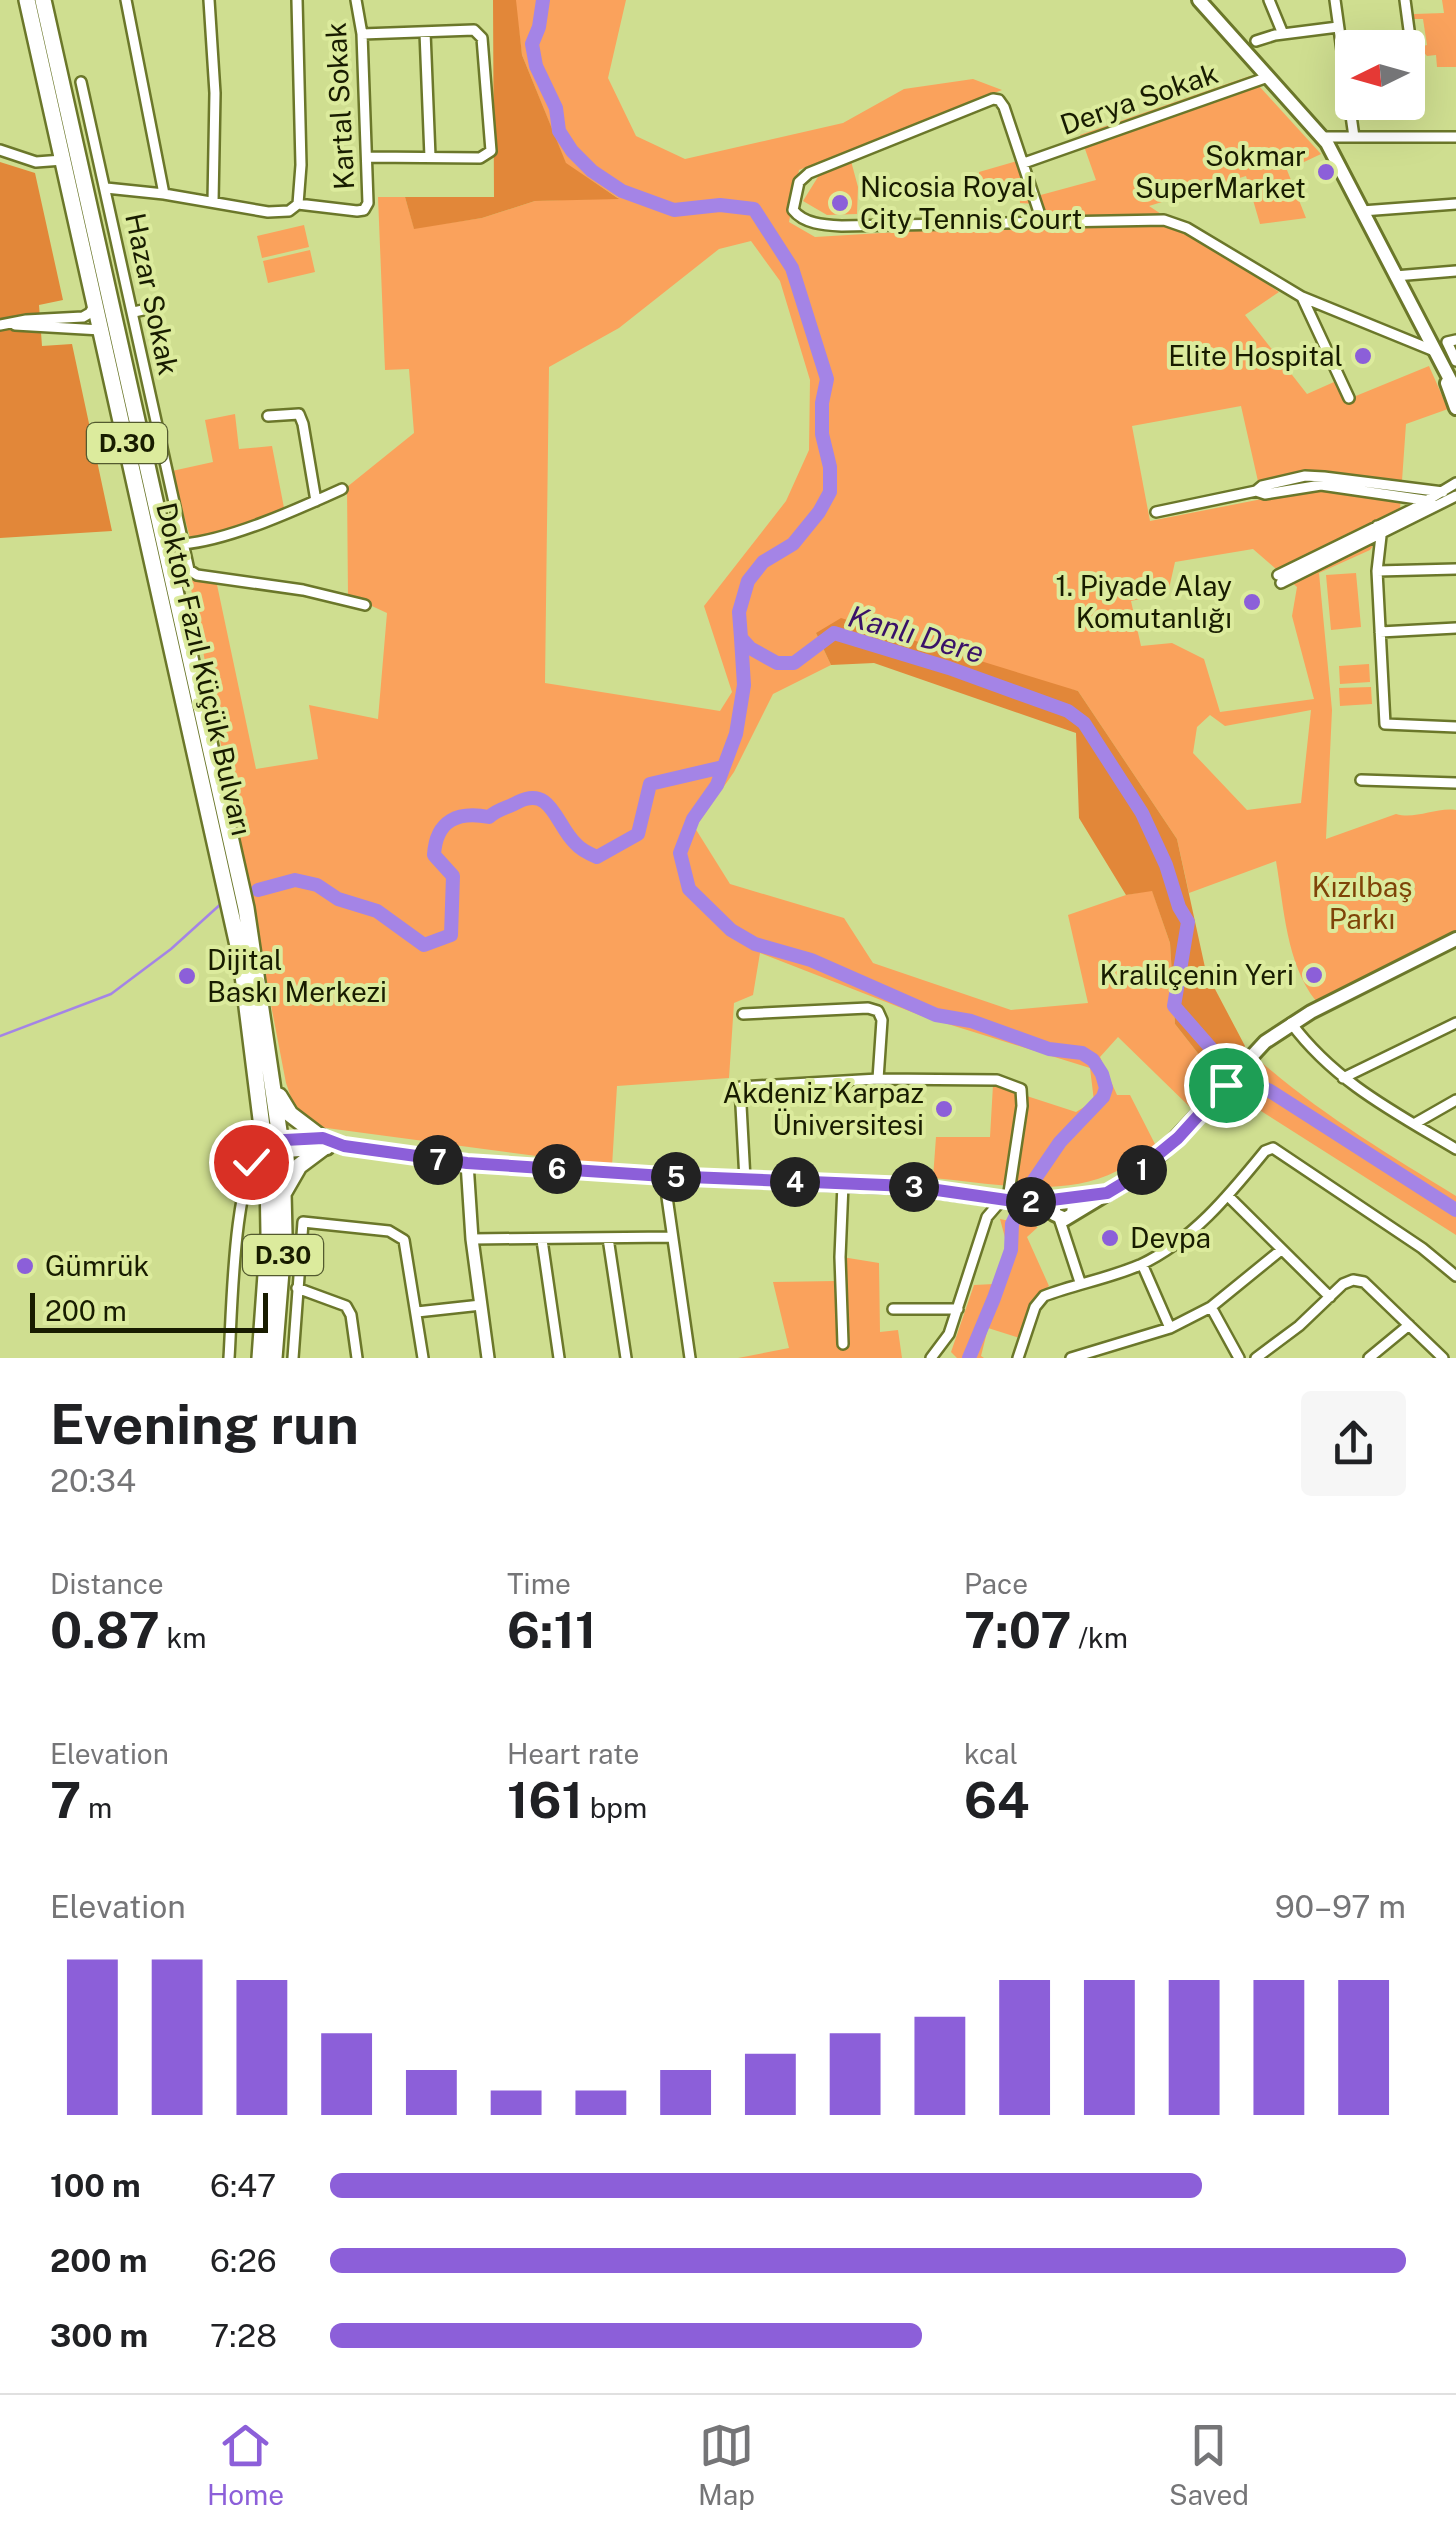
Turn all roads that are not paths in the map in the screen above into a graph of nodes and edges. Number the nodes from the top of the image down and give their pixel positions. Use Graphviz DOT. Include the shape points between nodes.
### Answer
graph roads {
  1 [pos="28,0"];
  2 [pos="42,0"];
  3 [pos="126,0"];
  4 [pos="209,0"];
  5 [pos="297,0"];
  6 [pos="356,0"];
  7 [pos="1198,0"];
  8 [pos="1269,0"];
  9 [pos="1335,0"];
  10 [pos="1405,0"];
  11 [pos="1338,27"];
  12 [pos="1410,30"];
  13 [pos="424,32"];
  14 [pos="362,34"];
  15 [pos="1283,34"];
  16 [pos="1256,41"];
  17 [pos="1268,78"];
  18 [pos="80,82"];
  19 [pos="1320,136"];
  20 [pos="1350,137"];
  21 [pos="1456,137"];
  22 [pos="0,150"];
  23 [pos="366,157"];
  24 [pos="430,157"];
  25 [pos="63,160"];
  26 [pos="1336,160"];
  27 [pos="1024,163"];
  28 [pos="106,188"];
  29 [pos="164,194"];
  30 [pos="213,202"];
  31 [pos="298,204"];
  32 [pos="1456,204"];
  33 [pos="1362,210"];
  34 [pos="1042,221"];
  35 [pos="1456,272"];
  36 [pos="1395,276"];
  37 [pos="128,283"];
  38 [pos="106,288"];
  39 [pos="1302,297"];
  40 [pos="95,304"];
  41 [pos="156,307"];
  42 [pos="134,312"];
  43 [pos="13,324"];
  44 [pos="0,326"];
  45 [pos="101,330"];
  46 [pos="1451,341"];
  47 [pos="1432,350"];
  48 [pos="1456,361"];
  49 [pos="1443,372"];
  50 [pos="1456,391"];
  51 [pos="1350,398"];
  52 [pos="1456,408"];
  53 [pos="268,416"];
  54 [pos="1456,483"];
  55 [pos="342,489"];
  56 [pos="1256,491"];
  57 [pos="1443,492"];
  58 [pos="1456,496"];
  59 [pos="1429,500"];
  60 [pos="316,501"];
  61 [pos="1443,504"];
  62 [pos="1156,512"];
  63 [pos="177,518"];
  64 [pos="160,529"];
  65 [pos="1379,531"];
  66 [pos="183,544"];
  67 [pos="1456,570"];
  68 [pos="1377,571"];
  69 [pos="1279,579"];
  70 [pos="365,606"];
  71 [pos="1456,628"];
  72 [pos="1380,632"];
  73 [pos="1456,728"];
  74 [pos="1361,780"];
  75 [pos="1456,782"];
  76 [pos="234,884"];
  77 [pos="239,911"];
  78 [pos="1456,939"];
  79 [pos="743,1014"];
  80 [pos="1292,1023"];
  81 [pos="1456,1023"];
  82 [pos="272,1078"];
  83 [pos="1343,1078"];
  84 [pos="878,1079"];
  85 [pos="1456,1100"];
  86 [pos="1414,1124"];
  87 [pos="323,1143"];
  88 [pos="274,1146"];
  89 [pos="1456,1149"];
  90 [pos="467,1163"];
  91 [pos="664,1176"];
  92 [pos="745,1180"];
  93 [pos="843,1184"];
  94 [pos="1107,1193"];
  95 [pos="284,1194"];
  96 [pos="1228,1196"];
  97 [pos="1008,1199"];
  98 [pos="1061,1200"];
  99 [pos="1028,1203"];
  100 [pos="1065,1216"];
  101 [pos="672,1237"];
  102 [pos="472,1238"];
  103 [pos="608,1238"];
  104 [pos="542,1240"];
  105 [pos="1281,1250"];
  106 [pos="1142,1264"];
  107 [pos="1456,1276"];
  108 [pos="1080,1282"];
  109 [pos="298,1288"];
  110 [pos="1330,1298"];
  111 [pos="481,1305"];
  112 [pos="1211,1307"];
  113 [pos="958,1308"];
  114 [pos="893,1309"];
  115 [pos="417,1312"];
  116 [pos="1409,1325"];
  117 [pos="1170,1328"];
  118 [pos="842,1344"];
  119 [pos="229,1358"];
  120 [pos="260,1358"];
  121 [pos="274,1358"];
  122 [pos="292,1358"];
  123 [pos="357,1358"];
  124 [pos="423,1358"];
  125 [pos="488,1358"];
  126 [pos="559,1358"];
  127 [pos="626,1358"];
  128 [pos="690,1358"];
  129 [pos="931,1358"];
  130 [pos="1018,1358"];
  131 [pos="1071,1358"];
  132 [pos="1239,1358"];
  133 [pos="1256,1358"];
  134 [pos="1369,1358"];
  135 [pos="1443,1358"];
  1 -- 25 [label="highway, Doktor Fazıl Küçük Bulvarı / D.30"];
  2 -- 38 [label="highway, Doktor Fazıl Küçük Bulvarı / D.30"];
  3 -- 29 [label="street"];
  4 -- 30 [label="street"];
  5 -- 31 [label="street"];
  6 -- 14 [label="street, Kartal Sokak"];
  7 -- 17 [label="main road"];
  8 -- 15 [label="street"];
  9 -- 11 [label="street"];
  10 -- 12 [label="street"];
  11 -- 15 [label="street"];
  11 -- 20 [label="street"];
  13 -- 14 [label="street"];
  13 -- 24 [label="street"];
  13 -- 24 [label="street" via="474,30 482,38 491,150 480,158"];
  14 -- 23 [label="street, Kartal Sokak"];
  15 -- 16 [label="street"];
  17 -- 19 [label="main road"];
  17 -- 27 [label="street, Derya Sokak"];
  18 -- 28 [label="street, Hazar Sokak"];
  19 -- 20 [label="street"];
  19 -- 26 [label="main road"];
  20 -- 21 [label="street"];
  20 -- 26 [label="street" via="1340,142"];
  22 -- 25 [label="street" via="36,162"];
  23 -- 24 [label="street"];
  23 -- 31 [label="street, Kartal Sokak" via="364,210"];
  25 -- 40 [label="highway, Doktor Fazıl Küçük Bulvarı / D.30"];
  26 -- 33 [label="main road"];
  27 -- 34 [label="street"];
  27 -- 34 [label="street" via="1004,107 986,100 809,172 799,182 793,210 799,218 842,226"];
  28 -- 29 [label="street"];
  28 -- 37 [label="street, Hazar Sokak"];
  29 -- 30 [label="street"];
  30 -- 31 [label="street" via="268,212"];
  32 -- 33 [label="street"];
  33 -- 36 [label="main road"];
  34 -- 39 [label="street" via="1177,223"];
  35 -- 36 [label="street"];
  36 -- 47 [label="main road"];
  37 -- 38 [label="street"];
  37 -- 42 [label="street, Hazar Sokak"];
  38 -- 64 [label="highway, Doktor Fazıl Küçük Bulvarı / D.30"];
  39 -- 47 [label="street"];
  39 -- 51 [label="street"];
  40 -- 43 [label="street" via="83,317"];
  40 -- 45 [label="highway, Doktor Fazıl Küçük Bulvarı / D.30"];
  41 -- 42 [label="street"];
  42 -- 63 [label="street, Hazar Sokak"];
  43 -- 44 [label="street"];
  43 -- 45 [label="street"];
  45 -- 76 [label="highway, Doktor Fazıl Küçük Bulvarı / D.30"];
  46 -- 48 [label="street"];
  47 -- 49 [label="main road"];
  49 -- 50 [label="main road"];
  49 -- 52 [label="main road"];
  53 -- 60 [label="street" via="299,414"];
  54 -- 57 [label="street"];
  55 -- 60 [label="street"];
  56 -- 57 [label="street" via="1324,476"];
  56 -- 59 [label="street" via="1321,485"];
  56 -- 62 [label="street"];
  57 -- 59 [label="street"];
  58 -- 61 [label="street"];
  59 -- 61 [label="street"];
  59 -- 65 [label="street"];
  60 -- 66 [label="street"];
  61 -- 65 [label="street"];
  63 -- 64 [label="street"];
  63 -- 66 [label="street, Hazar Sokak"];
  64 -- 76 [label="highway, Doktor Fazıl Küçük Bulvarı / D.30"];
  65 -- 68 [label="street"];
  65 -- 69 [label="street"];
  66 -- 70 [label="street, Hazar Sokak" via="193,573"];
  67 -- 68 [label="street"];
  68 -- 72 [label="street"];
  71 -- 72 [label="street"];
  72 -- 73 [label="street" via="1384,724"];
  74 -- 75 [label="street"];
  76 -- 77 [label="highway, Doktor Fazıl Küçük Bulvarı / D.30"];
  77 -- 82 [label="highway, Doktor Fazıl Küçük Bulvarı / D.30"];
  77 -- 88 [label="highway, Doktor Fazıl Küçük Bulvarı / D.30"];
  78 -- 80 [label="main road"];
  79 -- 84 [label="street" via="878,1011"];
  80 -- 83 [label="street"];
  80 -- 94 [label="main road" via="1261,1045 1162,1153"];
  81 -- 83 [label="street"];
  82 -- 87 [label="highway" via="290,1114"];
  82 -- 88 [label="highway, Doktor Fazıl Küçük Bulvarı / D.30"];
  83 -- 86 [label="street"];
  84 -- 92 [label="street" via="740,1087"];
  84 -- 97 [label="street" via="997,1080 1021,1089"];
  85 -- 86 [label="street"];
  86 -- 89 [label="street"];
  87 -- 88 [label="main road"];
  87 -- 90 [label="main road"];
  87 -- 95 [label="highway" via="298,1166"];
  88 -- 95 [label="highway, Doktor Fazıl Küçük Bulvarı / D.30"];
  88 -- 119 [label="street" via="258,1148 244,1185"];
  88 -- 120 [label="highway, Doktor Fazıl Küçük Bulvarı / D.30"];
  90 -- 91 [label="main road"];
  90 -- 102 [label="street"];
  91 -- 92 [label="main road"];
  91 -- 101 [label="street"];
  92 -- 93 [label="main road"];
  93 -- 97 [label="main road"];
  93 -- 118 [label="street"];
  94 -- 98 [label="main road"];
  94 -- 100 [label="main road"];
  95 -- 121 [label="highway, Doktor Fazıl Küçük Bulvarı / D.30"];
  96 -- 105 [label="street"];
  96 -- 106 [label="street" via="1186,1236"];
  96 -- 107 [label="street" via="1272,1148"];
  97 -- 99 [label="main road"];
  97 -- 113 [label="street" via="990,1213"];
  98 -- 99 [label="main road"];
  98 -- 100 [label="main road" via="1074,1206"];
  99 -- 100 [label="main road"];
  100 -- 108 [label="street"];
  101 -- 103 [label="street"];
  101 -- 128 [label="street"];
  102 -- 104 [label="street"];
  102 -- 111 [label="street"];
  103 -- 104 [label="street"];
  103 -- 127 [label="street"];
  104 -- 126 [label="street"];
  105 -- 110 [label="street"];
  105 -- 112 [label="street"];
  106 -- 108 [label="street"];
  106 -- 117 [label="street"];
  108 -- 130 [label="street" via="1039,1300"];
  109 -- 115 [label="street" via="303,1222 397,1233 408,1255"];
  109 -- 122 [label="street"];
  109 -- 123 [label="street" via="346,1306"];
  110 -- 116 [label="street" via="1352,1280 1364,1282"];
  110 -- 133 [label="street"];
  111 -- 115 [label="street"];
  111 -- 125 [label="street"];
  112 -- 117 [label="street"];
  112 -- 132 [label="street"];
  113 -- 114 [label="street"];
  113 -- 129 [label="street"];
  115 -- 124 [label="street"];
  116 -- 134 [label="street"];
  116 -- 135 [label="street"];
  117 -- 131 [label="street"];
}
